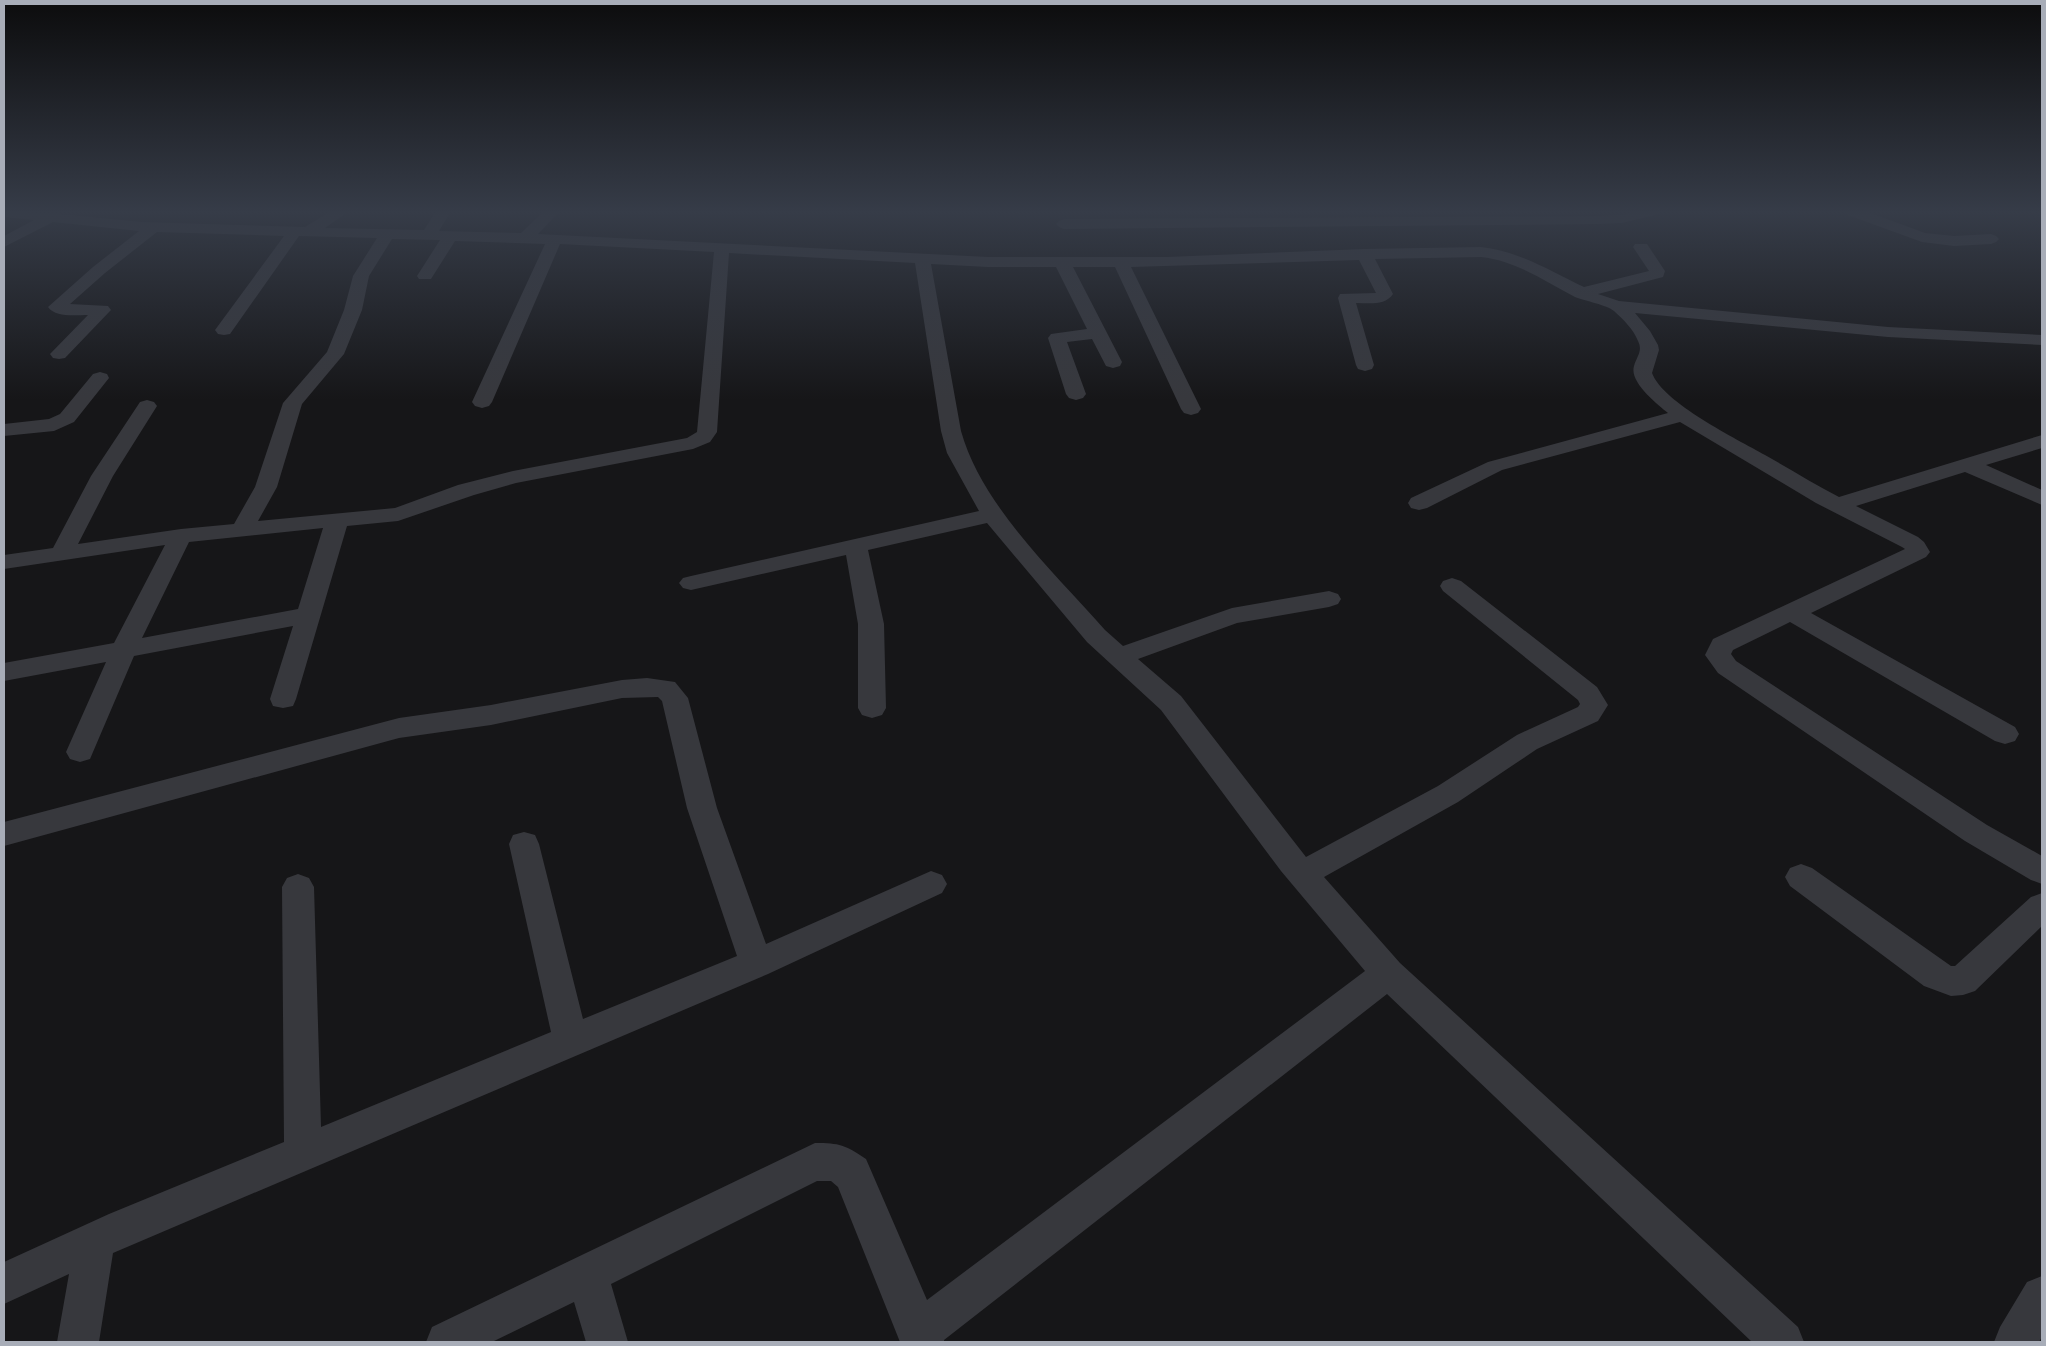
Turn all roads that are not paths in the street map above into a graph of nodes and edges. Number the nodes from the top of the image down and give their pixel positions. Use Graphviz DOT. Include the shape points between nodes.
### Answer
graph roads {
  1 [pos="94,274"];
  2 [pos="268,274"];
  3 [pos="362,274"];
  4 [pos="539,274"];
  5 [pos="720,274"];
  6 [pos="925,274"];
  7 [pos="1063,274"];
  8 [pos="1126,274"];
  9 [pos="1374,274"];
  10 [pos="1547,274"];
  11 [pos="1657,274"];
  12 [pos="1581,293"];
  13 [pos="1619,306"];
  14 [pos="224,330"];
  15 [pos="1098,333"];
  16 [pos="2042,340"];
  17 [pos="59,354"];
  18 [pos="1113,362"];
  19 [pos="1366,365"];
  20 [pos="100,378"];
  21 [pos="1076,394"];
  22 [pos="482,402"];
  23 [pos="147,406"];
  24 [pos="1191,409"];
  25 [pos="1683,415"];
  26 [pos="4,430"];
  27 [pos="2042,441"];
  28 [pos="1967,465"];
  29 [pos="2042,498"];
  30 [pos="1419,503"];
  31 [pos="1837,505"];
  32 [pos="992,515"];
  33 [pos="337,521"];
  34 [pos="242,530"];
  35 [pos="181,536"];
  36 [pos="856,547"];
  37 [pos="62,553"];
  38 [pos="7,565"];
  39 [pos="690,583"];
  40 [pos="1452,586"];
  41 [pos="1328,598"];
  42 [pos="1791,612"];
  43 [pos="310,615"];
  44 [pos="124,649"];
  45 [pos="1119,656"];
  46 [pos="4,672"];
  47 [pos="283,699"];
  48 [pos="872,708"];
  49 [pos="2005,734"];
  50 [pos="80,752"];
  51 [pos="4,834"];
  52 [pos="524,844"];
  53 [pos="2042,871"];
  54 [pos="1302,874"];
  55 [pos="1800,877"];
  56 [pos="931,884"];
  57 [pos="298,887"];
  58 [pos="2042,906"];
  59 [pos="756,964"];
  60 [pos="1388,973"];
  61 [pos="571,1041"];
  62 [pos="303,1153"];
  63 [pos="95,1240"];
  64 [pos="587,1274"];
  65 [pos="4,1283"];
  66 [pos="2042,1297"];
  67 [pos="920,1337"];
  68 [pos="78,1342"];
  69 [pos="447,1342"];
  70 [pos="607,1342"];
  71 [pos="1783,1342"];
  72 [pos="2015,1342"];
  1 -- 17 [label="street" via="57,307 102,310"];
  2 -- 14 [label="street"];
  3 -- 34 [label="street" via="353,310 335,354 293,403 266,487"];
  4 -- 22 [label="street"];
  5 -- 33 [label="street" via="707,432 703,438 694,443 513,477 398,514"];
  6 -- 32 [label="street" via="951,432 957,453"];
  7 -- 15 [label="street"];
  8 -- 24 [label="street"];
  9 -- 19 [label="street" via="1385,294 1379,298 1346,298"];
  10 -- 12 [label="street"];
  11 -- 12 [label="street"];
  12 -- 13 [label="street"];
  13 -- 16 [label="street" via="1888,332"];
  13 -- 25 [label="street" via="1650,346 1642,366 1643,375"];
  15 -- 18 [label="street"];
  15 -- 21 [label="street" via="1057,338"];
  20 -- 26 [label="street" via="67,418 48,426"];
  23 -- 37 [label="street" via="102,476"];
  25 -- 30 [label="street" via="1494,466"];
  25 -- 31 [label="street"];
  27 -- 28 [label="street"];
  28 -- 29 [label="street"];
  28 -- 31 [label="street"];
  31 -- 42 [label="street" via="1910,542 1918,552"];
  32 -- 36 [label="street"];
  32 -- 45 [label="street" via="1096,636"];
  33 -- 34 [label="street"];
  33 -- 43 [label="street"];
  34 -- 35 [label="street"];
  35 -- 37 [label="street"];
  35 -- 44 [label="street"];
  36 -- 39 [label="street"];
  36 -- 48 [label="street" via="871,624"];
  37 -- 38 [label="street"];
  40 -- 54 [label="street" via="1588,694 1594,704 1588,714 1527,742 1448,794"];
  41 -- 45 [label="street" via="1232,616"];
  42 -- 49 [label="street"];
  42 -- 53 [label="street" via="1722,645 1718,655 1727,667 1976,833"];
  43 -- 44 [label="street"];
  43 -- 47 [label="street"];
  44 -- 46 [label="street"];
  44 -- 50 [label="street"];
  45 -- 54 [label="street" via="1171,703"];
  51 -- 59 [label="street" via="399,728 491,715 622,690 666,689 675,698 702,808"];
  52 -- 61 [label="street"];
  54 -- 60 [label="street"];
  55 -- 58 [label="street" via="1936,976 1951,981 1963,980"];
  56 -- 59 [label="street"];
  57 -- 62 [label="street"];
  59 -- 61 [label="street"];
  60 -- 67 [label="street"];
  60 -- 71 [label="street"];
  61 -- 62 [label="street"];
  62 -- 63 [label="street"];
  63 -- 65 [label="street"];
  63 -- 68 [label="street"];
  64 -- 67 [label="street" via="815,1162 837,1162 852,1173"];
  64 -- 69 [label="street"];
  64 -- 70 [label="street"];
  66 -- 72 [label="street"];
}
